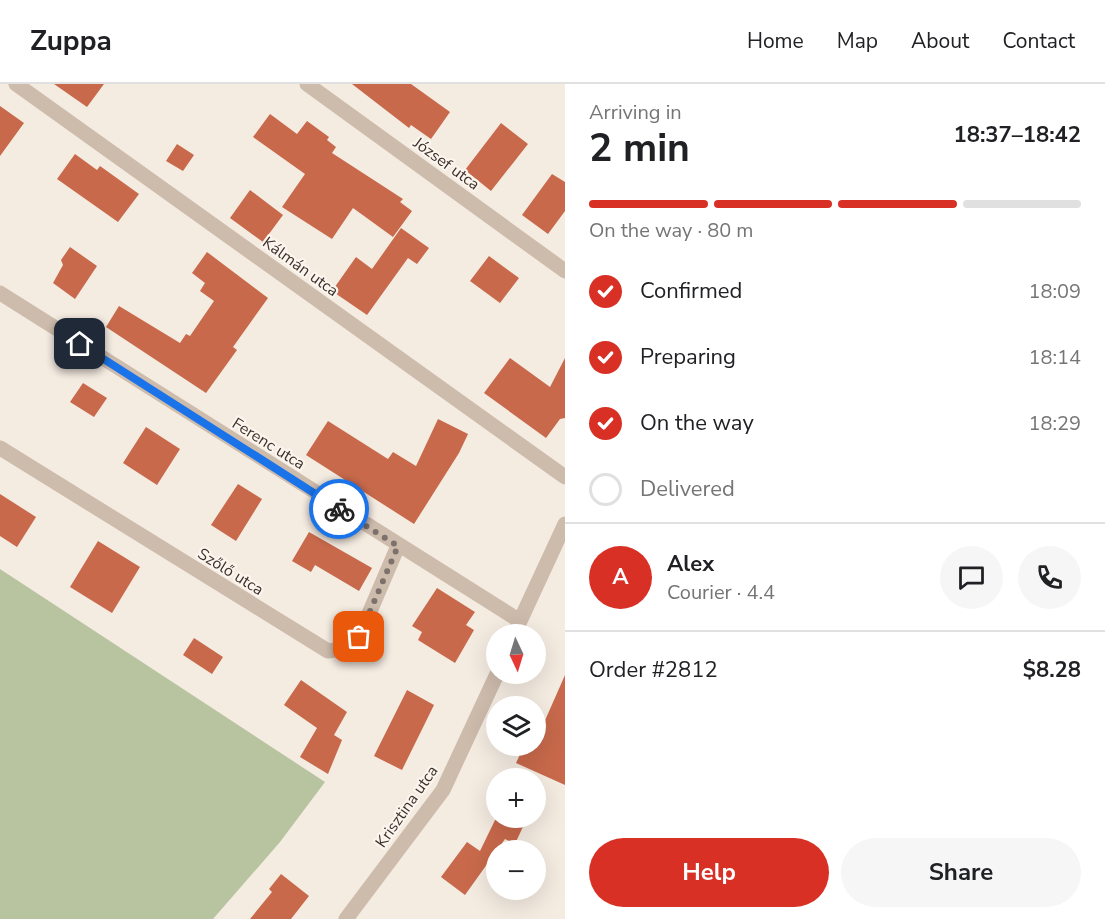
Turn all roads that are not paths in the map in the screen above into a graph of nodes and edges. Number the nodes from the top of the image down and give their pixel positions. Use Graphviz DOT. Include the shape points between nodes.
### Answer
graph roads {
  1 [pos="16,84"];
  2 [pos="307,84"];
  3 [pos="565,271"];
  4 [pos="0,293"];
  5 [pos="0,448"];
  6 [pos="565,477"];
  7 [pos="565,524"];
  8 [pos="398,546"];
  9 [pos="511,624"];
  10 [pos="519,624"];
  11 [pos="492,684"];
  12 [pos="346,919"];
  1 -- 6 [label="street, Kálmán utca"];
  2 -- 3 [label="street, József utca"];
  4 -- 8 [label="street, Ferenc utca"];
  5 -- 8 [label="street, Szőlő utca" via="328,651 350,648 359,637"];
  7 -- 10 [label="street"];
  8 -- 9 [label="street, Ferenc utca"];
  11 -- 12 [label="street, Krisztina utca" via="443,790"];
}
